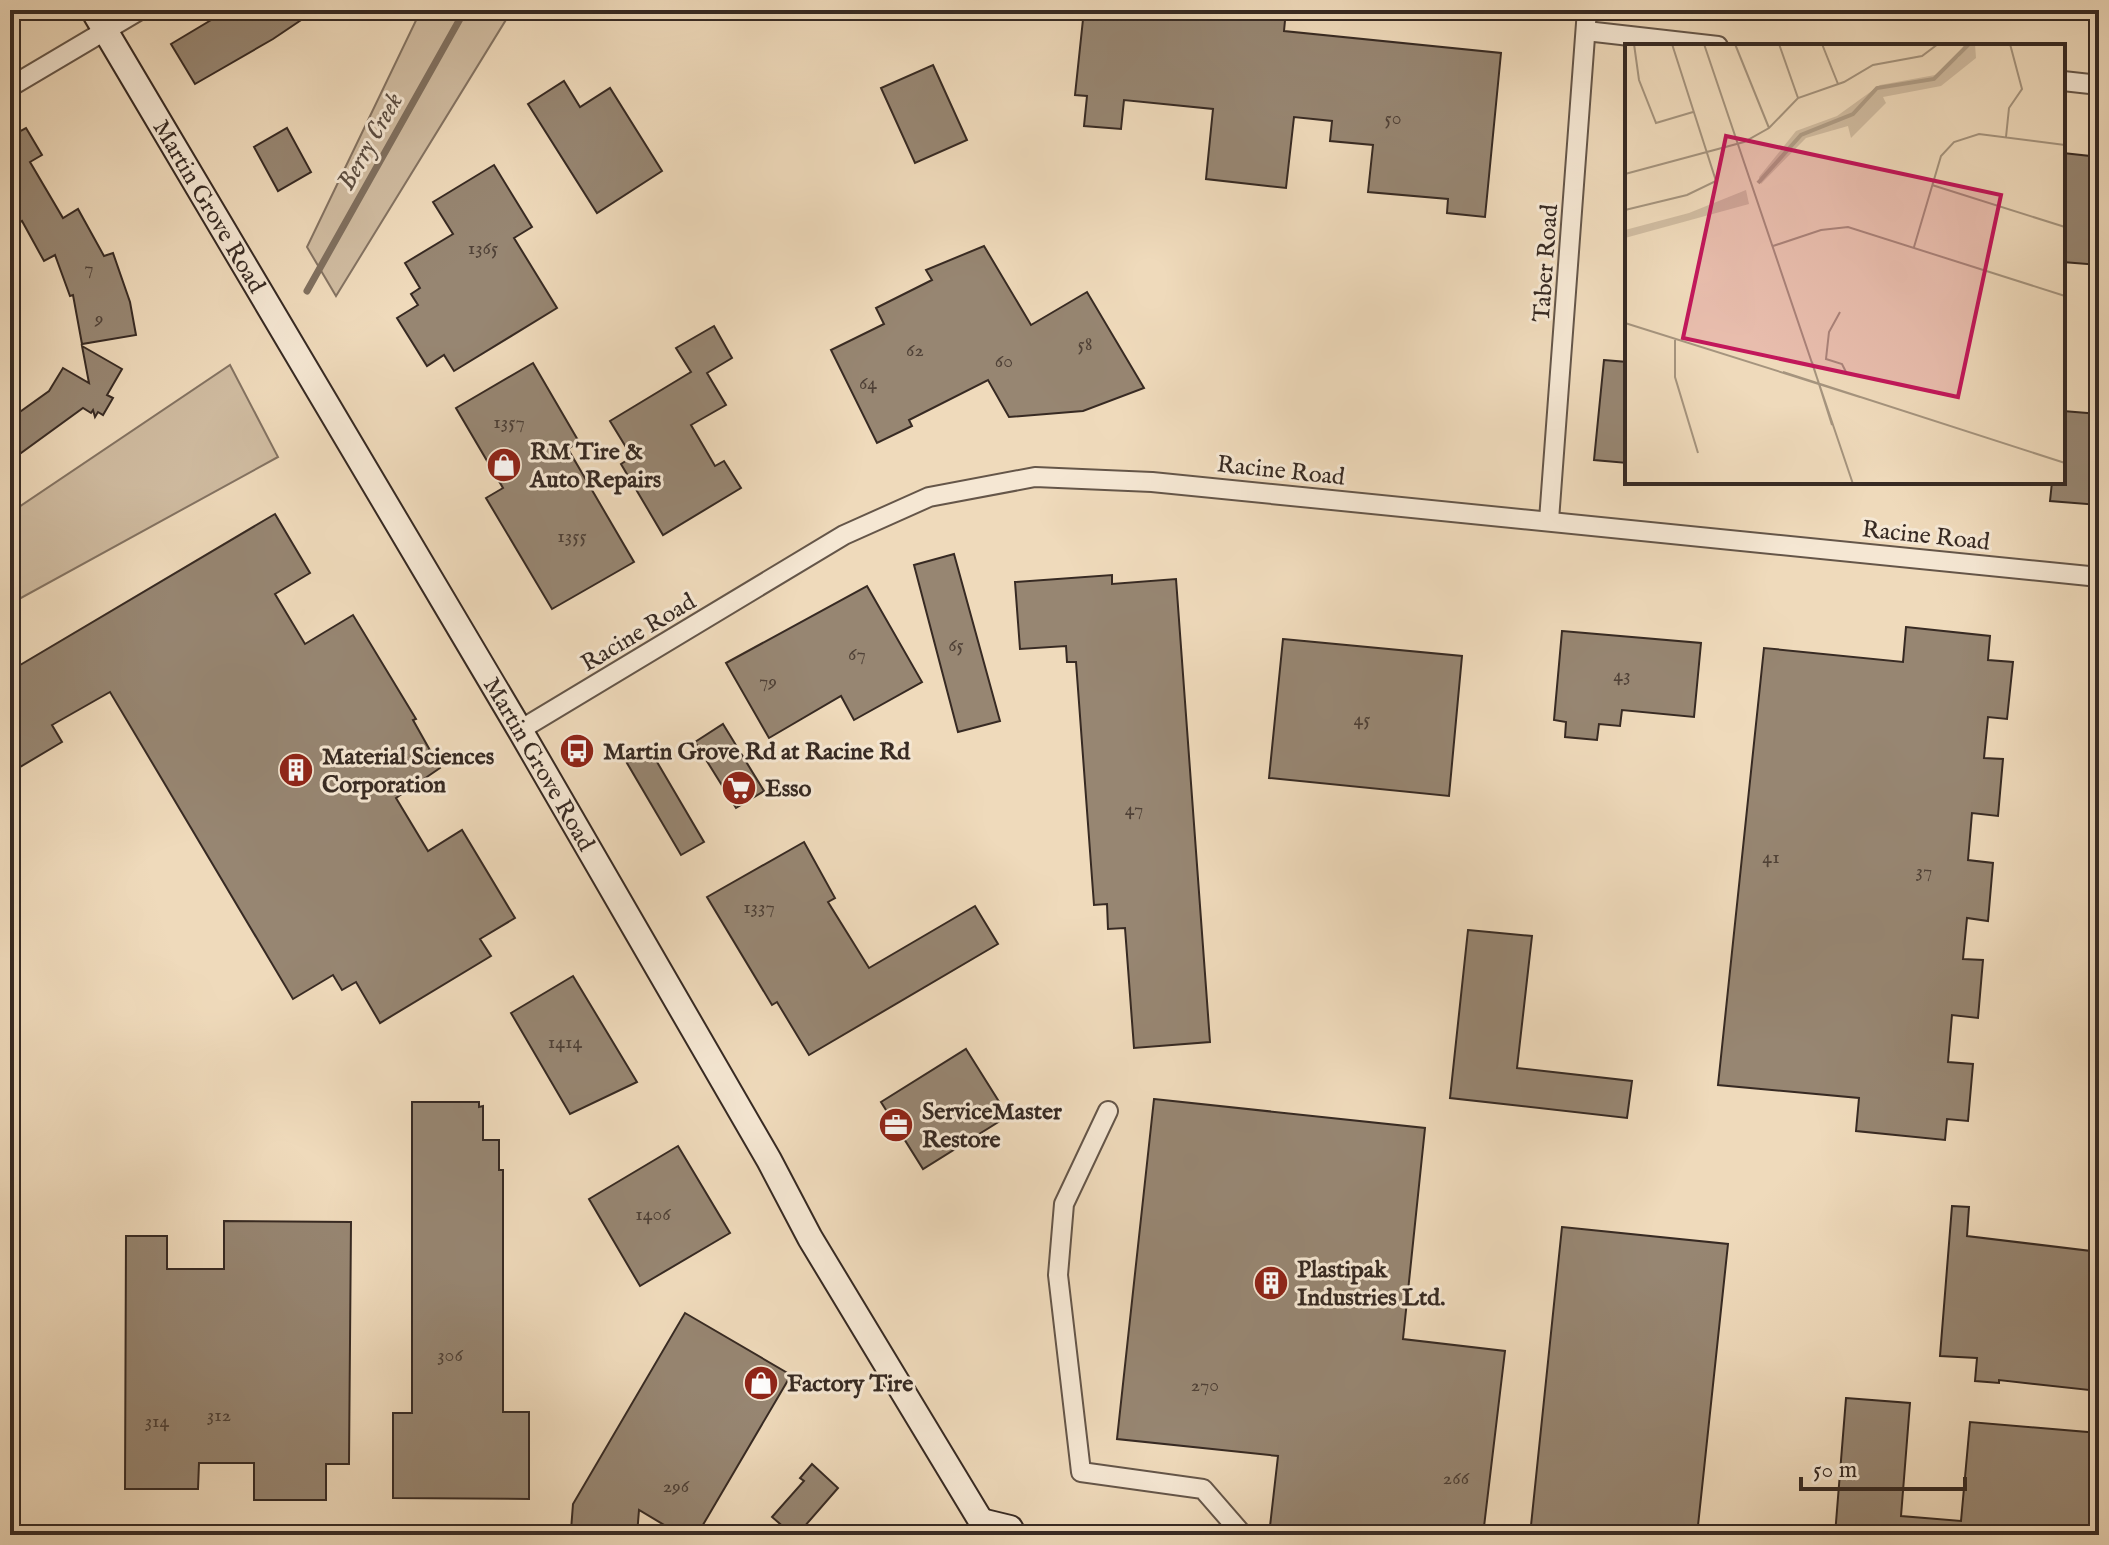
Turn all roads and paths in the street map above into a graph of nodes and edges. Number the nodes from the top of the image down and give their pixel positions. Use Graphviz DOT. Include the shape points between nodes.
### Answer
graph roads {
  1 [pos="93,10"];
  2 [pos="140,10"];
  3 [pos="1587,10"];
  4 [pos="105,31"];
  5 [pos="1586,31"];
  6 [pos="1700,44"];
  7 [pos="2065,81"];
  8 [pos="2099,85"];
  9 [pos="10,87"];
  10 [pos="1549,520"];
  11 [pos="2099,577"];
  12 [pos="520,730"];
  13 [pos="1108,1111"];
  14 [pos="974,1523"];
  15 [pos="1014,1535"];
  16 [pos="1243,1535"];
  1 -- 4 [label="main road, Martin Grove Road"];
  2 -- 4 [label="street"];
  3 -- 5 [label="street, Taber Road"];
  4 -- 9 [label="street"];
  4 -- 12 [label="main road, Martin Grove Road"];
  5 -- 6 [label="street"];
  5 -- 10 [label="street, Taber Road"];
  7 -- 8 [label="street"];
  10 -- 11 [label="street, Racine Road"];
  10 -- 12 [label="street, Racine Road" via="1152,482 1035,477 929,497 844,535"];
  12 -- 14 [label="main road, Martin Grove Road" via="810,1238 906,1392"];
  13 -- 16 [label="street" via="1064,1204 1058,1275 1081,1472 1203,1489"];
  14 -- 15 [label="main road, Martin Grove Road" via="1010,1528"];
}
